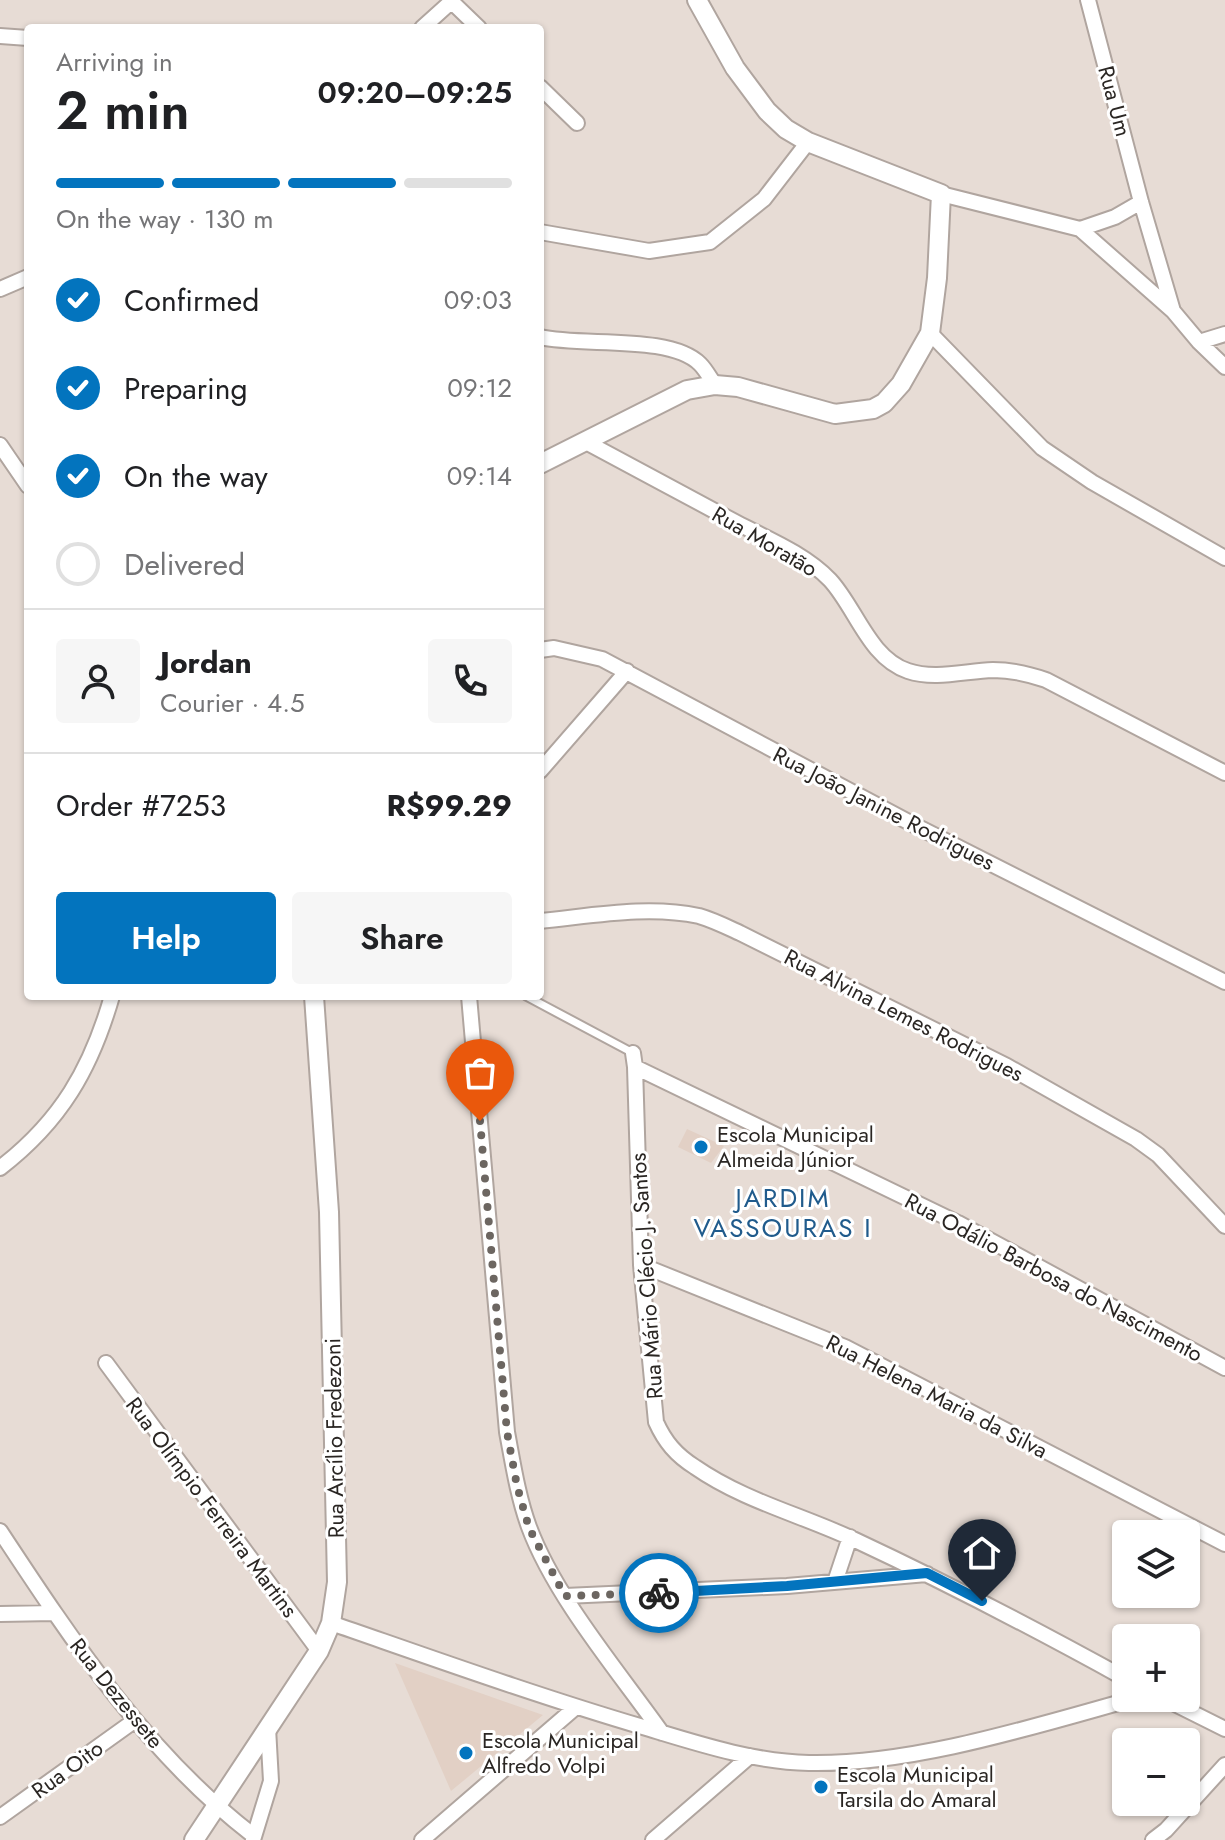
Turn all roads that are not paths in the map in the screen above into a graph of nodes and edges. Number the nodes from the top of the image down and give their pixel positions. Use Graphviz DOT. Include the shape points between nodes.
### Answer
graph roads {
  1 [pos="697,0"];
  2 [pos="1088,0"];
  3 [pos="452,1"];
  4 [pos="426,24"];
  5 [pos="475,24"];
  6 [pos="0,36"];
  7 [pos="24,38"];
  8 [pos="544,91"];
  9 [pos="577,123"];
  10 [pos="808,142"];
  11 [pos="941,194"];
  12 [pos="1141,202"];
  13 [pos="1080,229"];
  14 [pos="544,233"];
  15 [pos="24,279"];
  16 [pos="0,289"];
  17 [pos="1173,311"];
  18 [pos="930,333"];
  19 [pos="1225,334"];
  20 [pos="544,338"];
  21 [pos="1199,342"];
  22 [pos="1225,367"];
  23 [pos="715,385"];
  24 [pos="586,442"];
  25 [pos="0,445"];
  26 [pos="544,462"];
  27 [pos="24,480"];
  28 [pos="1225,558"];
  29 [pos="544,649"];
  30 [pos="627,671"];
  31 [pos="544,766"];
  32 [pos="1225,773"];
  33 [pos="544,921"];
  34 [pos="1225,982"];
  35 [pos="111,1000"];
  36 [pos="314,1000"];
  37 [pos="469,1000"];
  38 [pos="533,1000"];
  39 [pos="634,1060"];
  40 [pos="0,1168"];
  41 [pos="1225,1226"];
  42 [pos="641,1265"];
  43 [pos="106,1363"];
  44 [pos="1225,1368"];
  45 [pos="0,1531"];
  46 [pos="850,1537"];
  47 [pos="1225,1544"];
  48 [pos="927,1573"];
  49 [pos="835,1582"];
  50 [pos="565,1596"];
  51 [pos="54,1613"];
  52 [pos="0,1614"];
  53 [pos="331,1623"];
  54 [pos="319,1651"];
  55 [pos="1112,1672"];
  56 [pos="1112,1704"];
  57 [pos="576,1707"];
  58 [pos="1191,1712"];
  59 [pos="134,1721"];
  60 [pos="268,1728"];
  61 [pos="1225,1729"];
  62 [pos="662,1733"];
  63 [pos="750,1756"];
  64 [pos="1225,1765"];
  65 [pos="215,1806"];
  66 [pos="0,1817"];
  67 [pos="254,1838"];
  68 [pos="194,1840"];
  69 [pos="422,1840"];
  70 [pos="653,1840"];
  71 [pos="1153,1840"];
  1 -- 10 [label="street" via="735,68 767,111"];
  2 -- 12 [label="street, Rua Um"];
  3 -- 4 [label="street"];
  3 -- 5 [label="street"];
  6 -- 7 [label="street"];
  8 -- 9 [label="street"];
  10 -- 11 [label="street"];
  10 -- 14 [label="street" via="764,199 710,242 649,251"];
  11 -- 13 [label="street"];
  11 -- 18 [label="street"];
  12 -- 13 [label="street"];
  12 -- 17 [label="street, Rua Um"];
  13 -- 17 [label="street"];
  15 -- 16 [label="street"];
  17 -- 21 [label="street"];
  18 -- 23 [label="street" via="901,384 873,409 835,414"];
  18 -- 28 [label="street" via="1042,448"];
  19 -- 21 [label="street"];
  20 -- 23 [label="street" via="675,350 700,363"];
  21 -- 22 [label="street"];
  23 -- 24 [label="street" via="687,390"];
  24 -- 26 [label="street"];
  24 -- 32 [label="street, Rua Moratão" via="792,552 828,579 873,644 909,672 995,670 1046,680"];
  25 -- 27 [label="street"];
  29 -- 30 [label="street, Rua João Janine Rodrigues" via="577,652"];
  30 -- 31 [label="street"];
  30 -- 34 [label="street, Rua João Janine Rodrigues" via="890,813"];
  33 -- 41 [label="street, Rua Alvina Lemes Rodrigues" via="677,913 740,933 1007,1066 1136,1139"];
  35 -- 40 [label="street" via="78,1083 49,1125"];
  36 -- 53 [label="street, Rua Arcílio Fredezoni" via="333,1381 337,1582"];
  37 -- 50 [label="street" via="507,1432 529,1528"];
  38 -- 39 [label="lane"];
  39 -- 42 [label="street, Rua Mário Clécio J. Santos"];
  39 -- 44 [label="street, Rua Odálio Barbosa do Nascimento" via="958,1223"];
  42 -- 46 [label="street, Rua Mário Clécio J. Santos" via="656,1422 666,1443 694,1467 745,1496"];
  42 -- 47 [label="street, Rua Helena Maria da Silva" via="845,1347"];
  43 -- 54 [label="street, Rua Olímpio Ferreira Martins"];
  45 -- 51 [label="street, Rua Dezessete"];
  46 -- 48 [label="street, Rua Mário Clécio J. Santos"];
  46 -- 49 [label="street"];
  48 -- 49 [label="street"];
  48 -- 55 [label="street, Rua Mário Clécio J. Santos"];
  49 -- 50 [label="street"];
  50 -- 62 [label="street"];
  51 -- 52 [label="street"];
  51 -- 59 [label="street, Rua Dezessete"];
  53 -- 54 [label="street, Rua Arcílio Fredezoni"];
  53 -- 57 [label="street"];
  54 -- 60 [label="street, Rua Arcílio Fredezoni"];
  56 -- 63 [label="street" via="921,1752 808,1764"];
  57 -- 62 [label="street"];
  57 -- 69 [label="street"];
  58 -- 61 [label="street"];
  59 -- 65 [label="street, Rua Dezessete"];
  59 -- 66 [label="street, Rua Oito"];
  60 -- 65 [label="street, Rua Arcílio Fredezoni"];
  60 -- 67 [label="street" via="271,1781"];
  62 -- 63 [label="street"];
  63 -- 70 [label="street"];
  64 -- 71 [label="street"];
  65 -- 67 [label="street, Rua Dezessete"];
  65 -- 68 [label="street, Rua Arcílio Fredezoni"];
}
